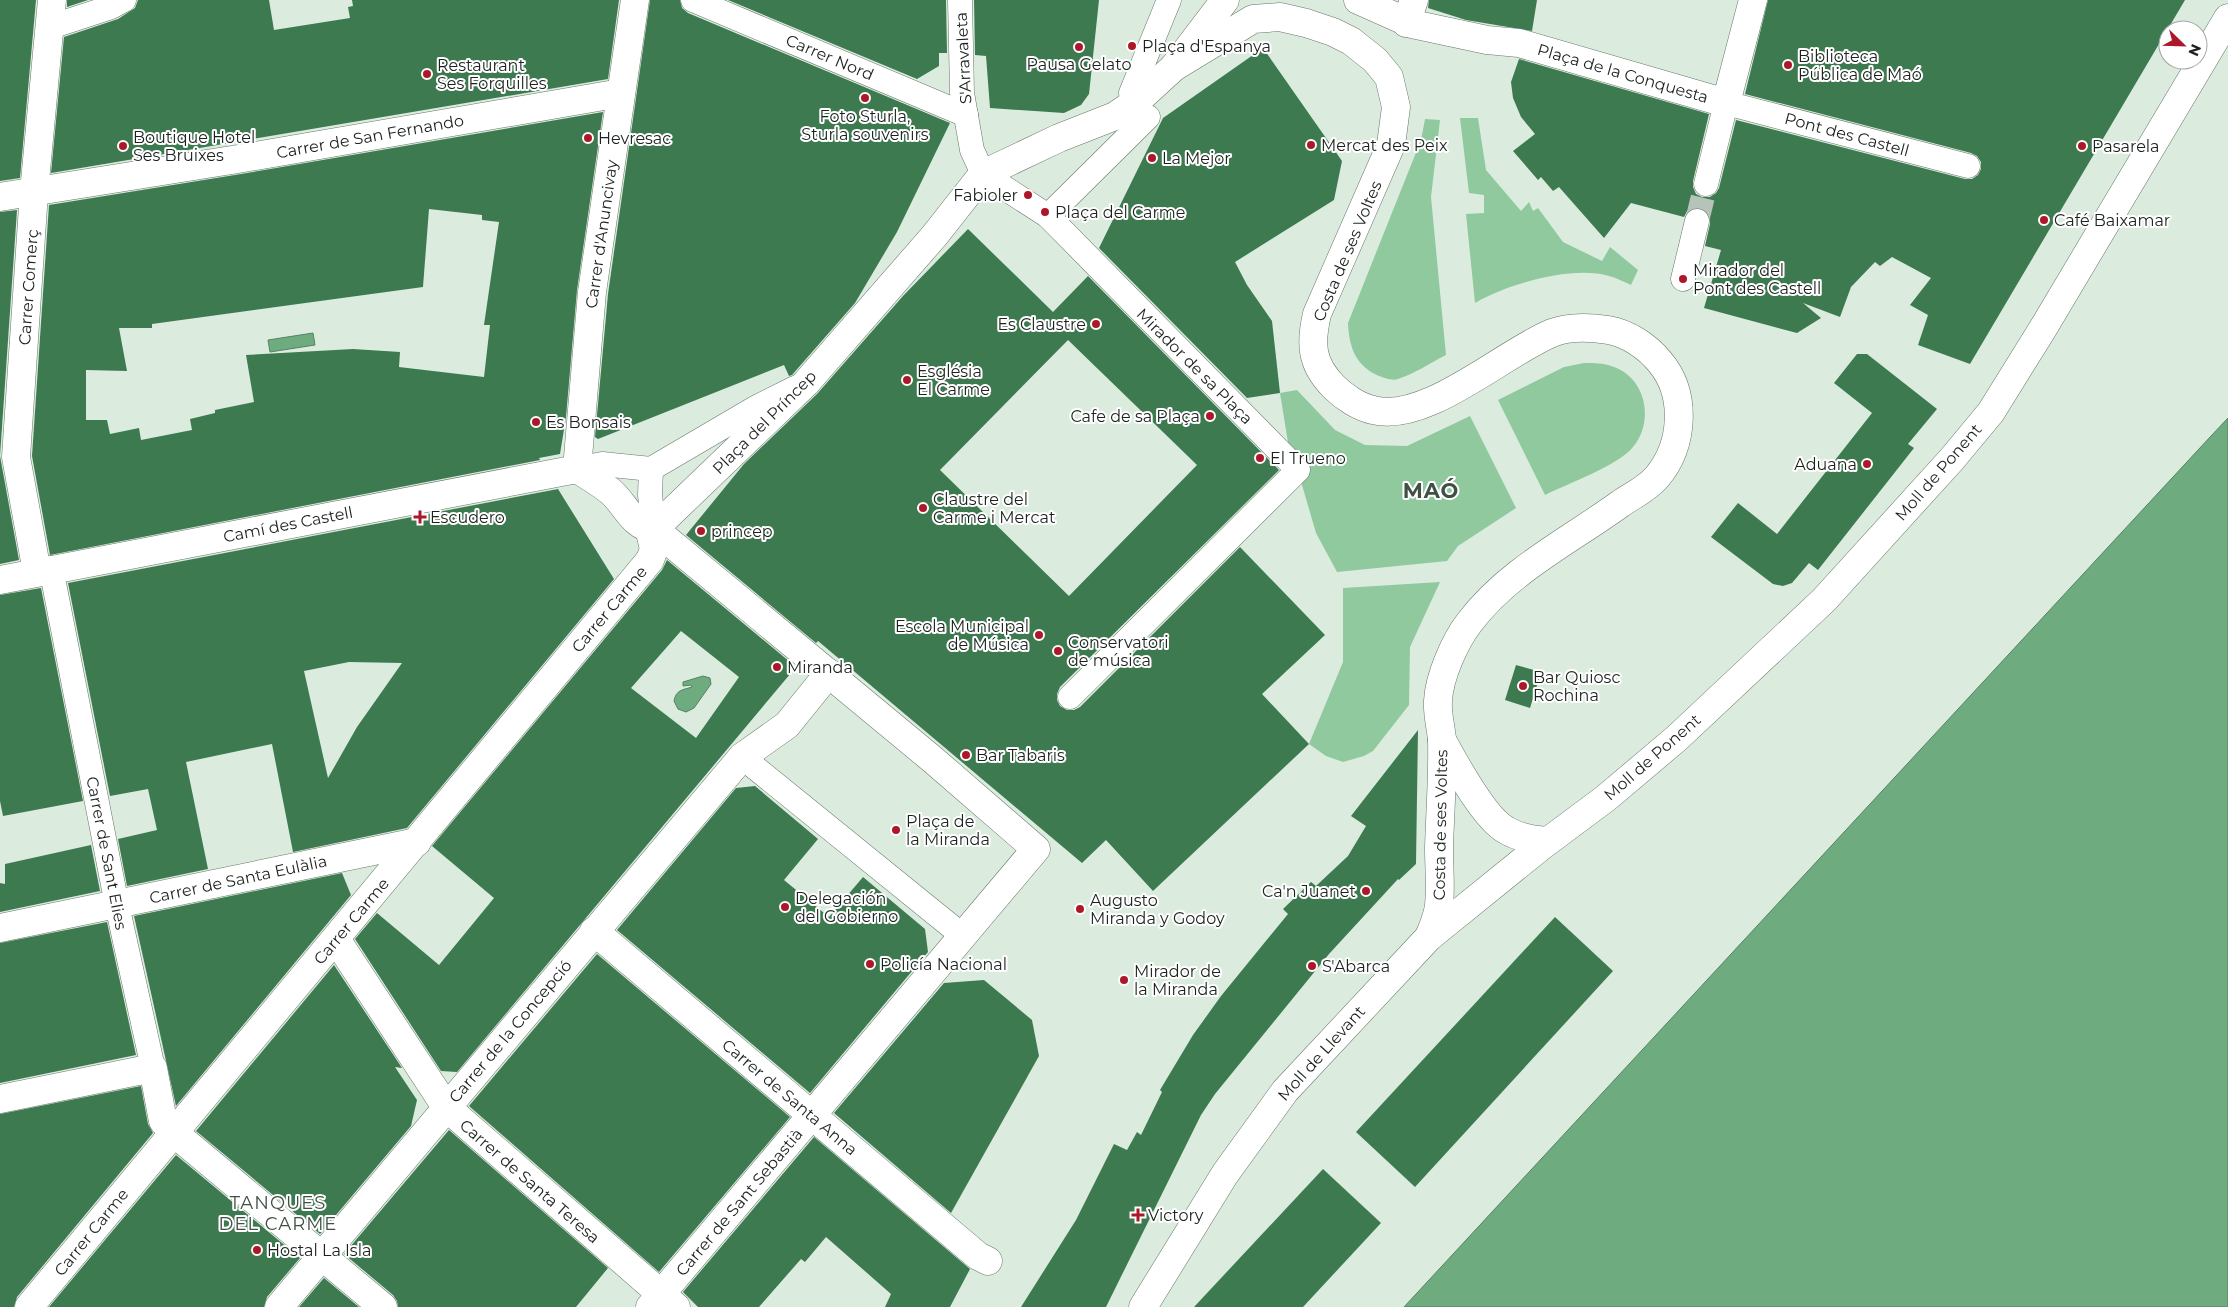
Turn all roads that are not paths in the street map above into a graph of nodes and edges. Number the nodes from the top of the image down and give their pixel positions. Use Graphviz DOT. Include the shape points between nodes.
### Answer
graph roads {
  1 [pos="52,0"];
  2 [pos="124,0"];
  3 [pos="635,0"];
  4 [pos="693,0"];
  5 [pos="960,0"];
  6 [pos="1169,0"];
  7 [pos="1225,0"];
  8 [pos="1753,0"];
  9 [pos="1361,1"];
  10 [pos="1410,11"];
  11 [pos="2228,18"];
  12 [pos="50,27"];
  13 [pos="1174,67"];
  14 [pos="621,93"];
  15 [pos="1726,103"];
  16 [pos="1139,104"];
  17 [pos="966,115"];
  18 [pos="1968,166"];
  19 [pos="983,174"];
  20 [pos="1706,184"];
  21 [pos="34,192"];
  22 [pos="0,197"];
  23 [pos="1048,216"];
  24 [pos="1697,221"];
  25 [pos="1683,279"];
  26 [pos="806,383"];
  27 [pos="577,469"];
  28 [pos="651,469"];
  29 [pos="651,529"];
  30 [pos="44,570"];
  31 [pos="0,580"];
  32 [pos="829,673"];
  33 [pos="1070,697"];
  34 [pos="1442,740"];
  35 [pos="742,757"];
  36 [pos="1547,841"];
  37 [pos="417,842"];
  38 [pos="117,904"];
  39 [pos="0,928"];
  40 [pos="594,931"];
  41 [pos="1429,937"];
  42 [pos="336,939"];
  43 [pos="958,943"];
  44 [pos="153,1068"];
  45 [pos="0,1098"];
  46 [pos="446,1107"];
  47 [pos="812,1115"];
  48 [pos="173,1132"];
  49 [pos="322,1256"];
  50 [pos="988,1261"];
  51 [pos="662,1303"];
  52 [pos="29,1307"];
  53 [pos="279,1307"];
  54 [pos="383,1307"];
  55 [pos="1143,1307"];
  1 -- 12 [label="street, Carrer Comerç"];
  2 -- 12 [label="street"];
  3 -- 14 [label="street, Carrer d'Anuncivay"];
  4 -- 17 [label="street, Carrer Nord"];
  5 -- 17 [label="street, S'Arravaleta" via="962,93"];
  6 -- 16 [label="street"];
  7 -- 13 [label="street"];
  8 -- 15 [label="street"];
  9 -- 10 [label="street"];
  10 -- 15 [label="street, Plaça de la Conquesta" via="1487,40 1519,43"];
  11 -- 36 [label="street, Moll de Ponent" via="1991,412 1824,600 1677,738 1606,798"];
  12 -- 21 [label="street, Carrer Comerç"];
  13 -- 16 [label="street"];
  13 -- 34 [label="street, Costa de ses Voltes" via="1253,19 1280,17 1333,32 1351,41 1375,60 1389,77 1396,107 1391,145 1317,314 1312,339 1327,379 1356,404 1373,411 1394,412 1412,408 1434,400 1553,333 1586,326 1619,332 1648,349 1672,381 1679,421 1676,442 1656,478 1555,547 1497,592 1468,624 1442,676 1437,702"];
  14 -- 21 [label="street, Carrer de San Fernando"];
  14 -- 27 [label="street, Carrer d'Anuncivay" via="592,292"];
  15 -- 18 [label="street, Pont des Castell"];
  15 -- 20 [label="street"];
  16 -- 19 [label="street"];
  16 -- 23 [label="street"];
  17 -- 19 [label="street, S'Arravaleta" via="972,150"];
  19 -- 23 [label="street, Mirador de sa Plaça"];
  19 -- 26 [label="street, Plaça del Príncep" via="935,235"];
  21 -- 22 [label="street, Carrer de San Fernando"];
  21 -- 30 [label="street, Carrer Comerç" via="16,457"];
  23 -- 33 [label="street, Mirador de sa Plaça" via="1298,470"];
  24 -- 25 [label="street"];
  26 -- 28 [label="street" via="755,408"];
  26 -- 29 [label="street, Plaça del Príncep"];
  27 -- 28 [label="street" via="602,464"];
  27 -- 29 [label="street" via="612,492 630,517"];
  27 -- 30 [label="street, Camí des Castell"];
  28 -- 29 [label="street"];
  29 -- 32 [label="street"];
  29 -- 37 [label="street, Carrer Carme" via="654,549 650,560"];
  30 -- 31 [label="street, Camí des Castell"];
  30 -- 38 [label="street, Carrer de Sant Elies"];
  32 -- 35 [label="street" via="787,724"];
  32 -- 43 [label="street" via="1036,849"];
  34 -- 36 [label="street, Costa de ses Voltes" via="1478,800 1505,830 1526,839"];
  34 -- 41 [label="street, Costa de ses Voltes" via="1440,904"];
  35 -- 40 [label="street, Carrer de la Concepció"];
  35 -- 43 [label="street"];
  36 -- 41 [label="street, Moll de Llevant"];
  37 -- 38 [label="street, Carrer de Santa Eulàlia"];
  37 -- 42 [label="street, Carrer Carme"];
  38 -- 39 [label="street, Carrer de Santa Eulàlia"];
  38 -- 44 [label="street, Carrer de Sant Elies"];
  40 -- 46 [label="street, Carrer de la Concepció"];
  40 -- 47 [label="street, Carrer de Santa Anna"];
  41 -- 55 [label="street, Moll de Llevant" via="1285,1091 1225,1174"];
  42 -- 46 [label="street, Carrer de Santa Teresa"];
  42 -- 48 [label="street, Carrer Carme"];
  43 -- 47 [label="street, Carrer de Sant Sebastià"];
  44 -- 45 [label="street"];
  44 -- 48 [label="street, Carrer de Sant Elies" via="163,1121"];
  46 -- 49 [label="street, Carrer de la Concepció"];
  46 -- 51 [label="street, Carrer de Santa Teresa"];
  47 -- 50 [label="street, Carrer de Santa Anna" via="978,1256"];
  47 -- 51 [label="street, Carrer de Sant Sebastià"];
  48 -- 49 [label="street"];
  48 -- 52 [label="street, Carrer Carme"];
  49 -- 53 [label="street, Carrer de la Concepció"];
  49 -- 54 [label="street"];
}
